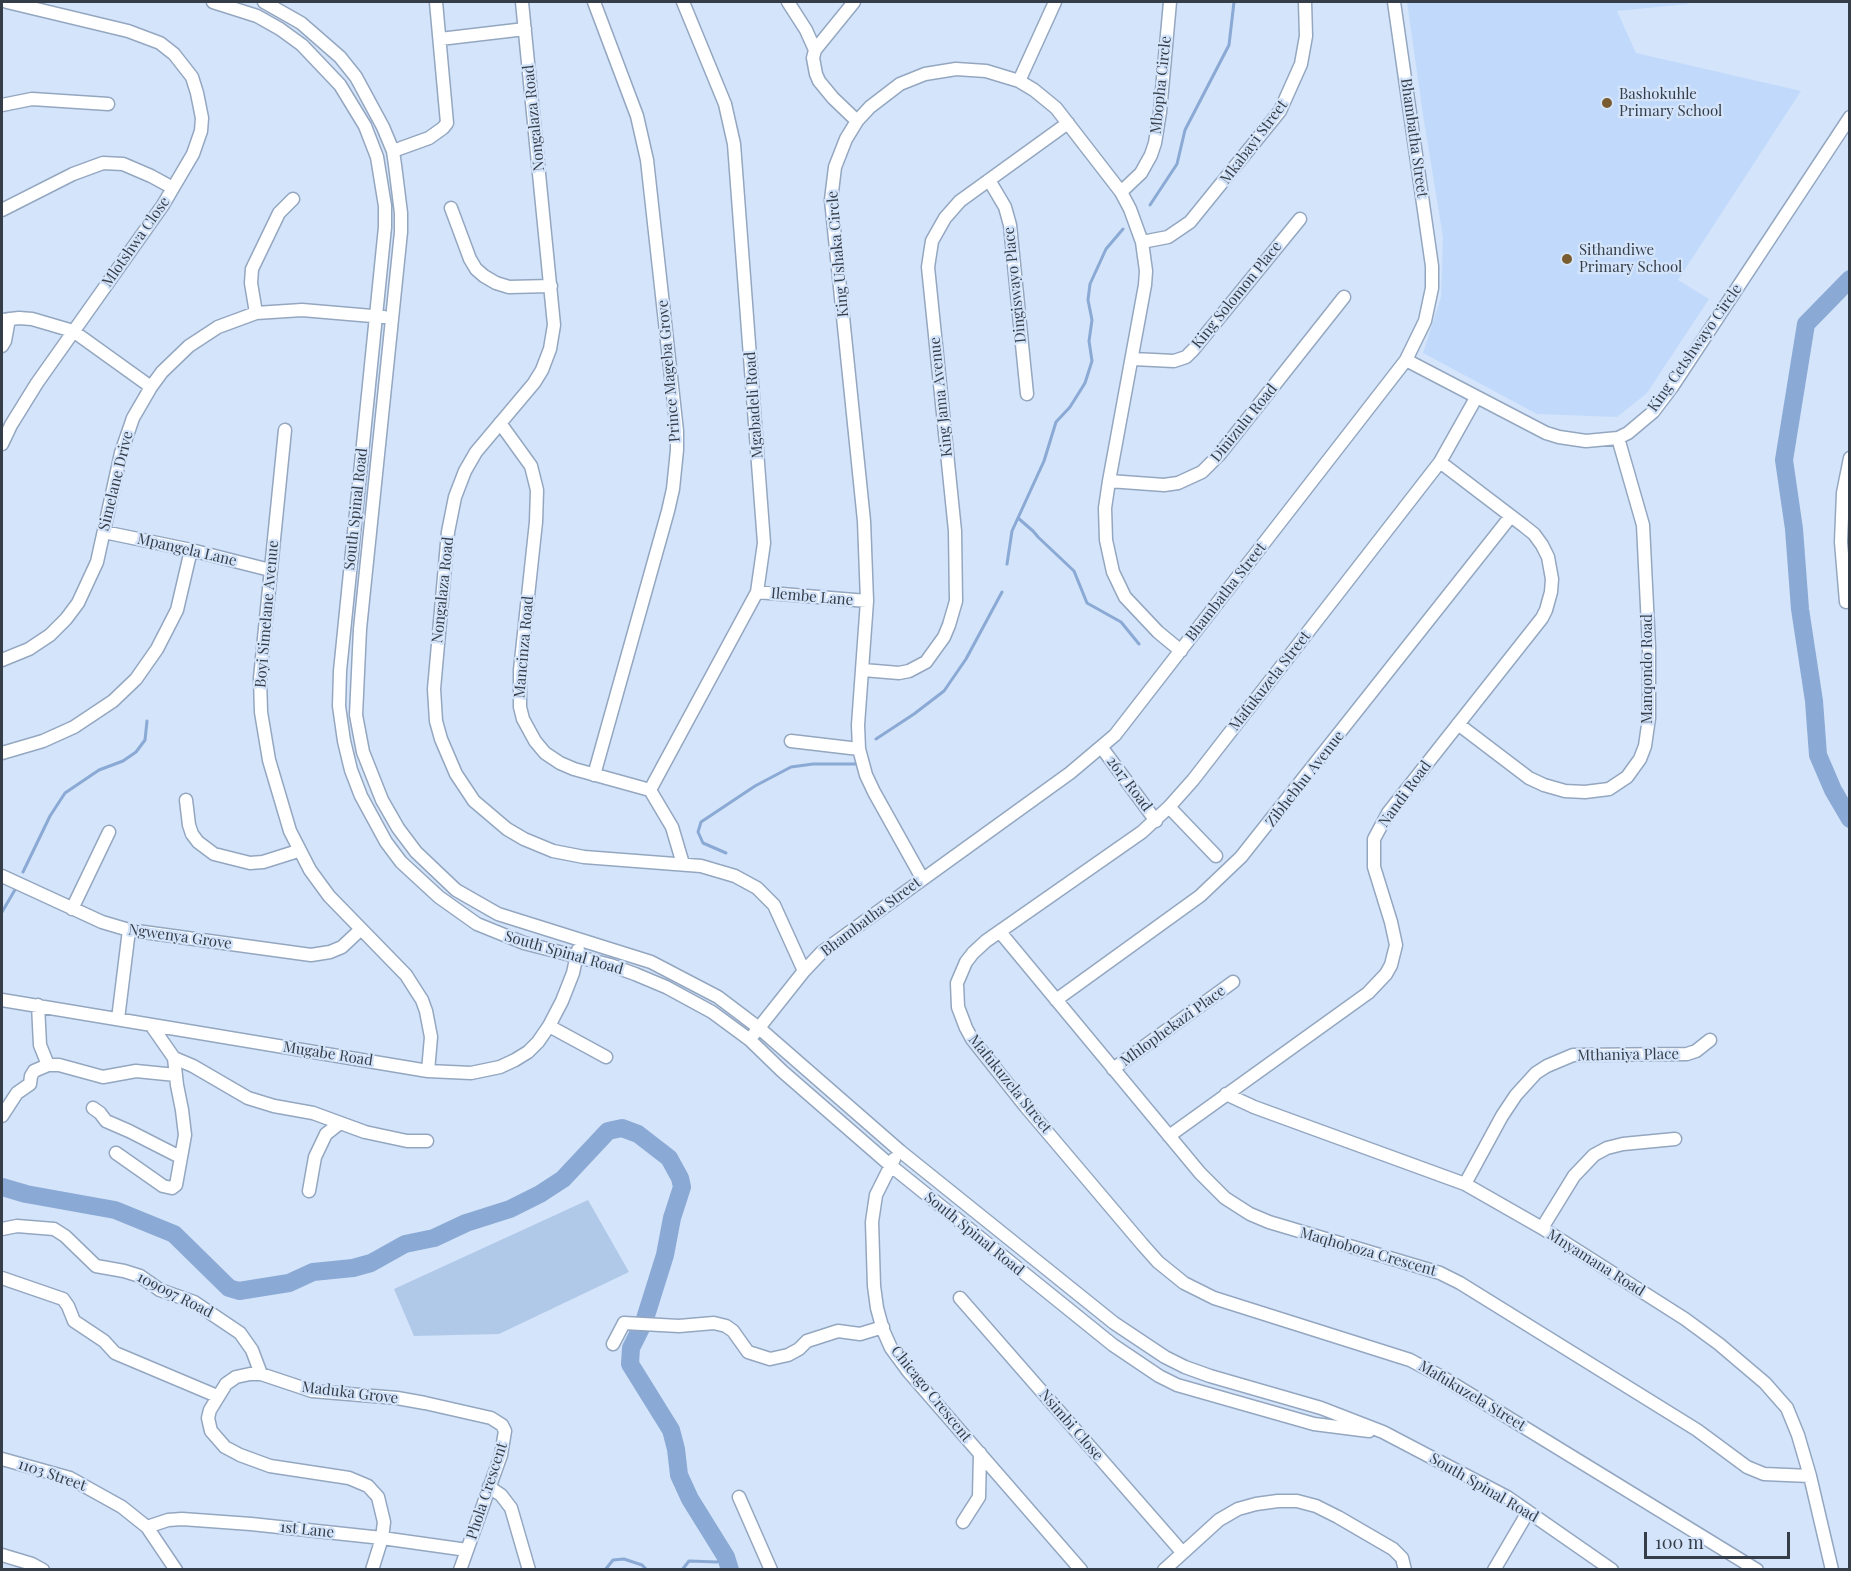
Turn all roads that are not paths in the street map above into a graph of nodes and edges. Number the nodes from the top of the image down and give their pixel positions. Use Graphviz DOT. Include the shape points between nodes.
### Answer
graph roads {
  1 [pos="7,2"];
  2 [pos="213,2"];
  3 [pos="264,2"];
  4 [pos="436,2"];
  5 [pos="522,2"];
  6 [pos="594,2"];
  7 [pos="683,2"];
  8 [pos="788,2"];
  9 [pos="854,2"];
  10 [pos="1055,2"];
  11 [pos="1170,2"];
  12 [pos="1305,2"];
  13 [pos="1394,2"];
  14 [pos="525,29"];
  15 [pos="440,39"];
  16 [pos="815,50"];
  17 [pos="1018,81"];
  18 [pos="108,104"];
  19 [pos="2,105"];
  20 [pos="1850,117"];
  21 [pos="857,121"];
  22 [pos="1068,123"];
  23 [pos="393,151"];
  24 [pos="989,180"];
  25 [pos="173,188"];
  26 [pos="1120,192"];
  27 [pos="293,199"];
  28 [pos="451,208"];
  29 [pos="2,210"];
  30 [pos="1300,219"];
  31 [pos="1142,242"];
  32 [pos="551,286"];
  33 [pos="1344,297"];
  34 [pos="256,313"];
  35 [pos="376,316"];
  36 [pos="392,318"];
  37 [pos="5,320"];
  38 [pos="73,331"];
  39 [pos="2,346"];
  40 [pos="1132,360"];
  41 [pos="1406,360"];
  42 [pos="151,387"];
  43 [pos="1027,394"];
  44 [pos="1476,398"];
  45 [pos="500,423"];
  46 [pos="285,430"];
  47 [pos="1618,438"];
  48 [pos="2,444"];
  49 [pos="1850,458"];
  50 [pos="1440,462"];
  51 [pos="1109,481"];
  52 [pos="1511,516"];
  53 [pos="104,532"];
  54 [pos="192,550"];
  55 [pos="270,570"];
  56 [pos="757,592"];
  57 [pos="867,601"];
  58 [pos="1846,602"];
  59 [pos="1181,651"];
  60 [pos="2,660"];
  61 [pos="863,670"];
  62 [pos="1458,724"];
  63 [pos="791,741"];
  64 [pos="1102,748"];
  65 [pos="859,749"];
  66 [pos="2,753"];
  67 [pos="594,775"];
  68 [pos="650,790"];
  69 [pos="186,800"];
  70 [pos="1169,807"];
  71 [pos="1156,821"];
  72 [pos="109,832"];
  73 [pos="298,851"];
  74 [pos="1216,856"];
  75 [pos="683,864"];
  76 [pos="2,876"];
  77 [pos="922,878"];
  78 [pos="72,909"];
  79 [pos="129,930"];
  80 [pos="360,930"];
  81 [pos="1000,932"];
  82 [pos="580,940"];
  83 [pos="577,956"];
  84 [pos="804,971"];
  85 [pos="1233,982"];
  86 [pos="2,1000"];
  87 [pos="1056,1000"];
  88 [pos="38,1005"];
  89 [pos="118,1019"];
  90 [pos="151,1025"];
  91 [pos="549,1026"];
  92 [pos="759,1028"];
  93 [pos="750,1040"];
  94 [pos="1710,1040"];
  95 [pos="606,1057"];
  96 [pos="174,1058"];
  97 [pos="48,1065"];
  98 [pos="1113,1069"];
  99 [pos="428,1071"];
  100 [pos="176,1075"];
  101 [pos="1226,1094"];
  102 [pos="93,1108"];
  103 [pos="2,1116"];
  104 [pos="340,1123"];
  105 [pos="1169,1136"];
  106 [pos="1675,1139"];
  107 [pos="427,1141"];
  108 [pos="900,1151"];
  109 [pos="116,1153"];
  110 [pos="180,1157"];
  111 [pos="890,1166"];
  112 [pos="1465,1184"];
  113 [pos="309,1191"];
  114 [pos="1542,1228"];
  115 [pos="2,1229"];
  116 [pos="2,1278"];
  117 [pos="960,1298"];
  118 [pos="883,1327"];
  119 [pos="613,1344"];
  120 [pos="261,1374"];
  121 [pos="217,1396"];
  122 [pos="491,1418"];
  123 [pos="1383,1432"];
  124 [pos="980,1454"];
  125 [pos="2,1459"];
  126 [pos="1810,1476"];
  127 [pos="489,1487"];
  128 [pos="739,1497"];
  129 [pos="1528,1512"];
  130 [pos="963,1522"];
  131 [pos="147,1527"];
  132 [pos="382,1538"];
  133 [pos="467,1550"];
  134 [pos="1182,1552"];
  135 [pos="2,1555"];
  136 [pos="34,1568"];
  137 [pos="176,1569"];
  138 [pos="372,1569"];
  139 [pos="460,1569"];
  140 [pos="529,1569"];
  141 [pos="771,1569"];
  142 [pos="1081,1569"];
  143 [pos="1164,1569"];
  144 [pos="1405,1569"];
  145 [pos="1494,1569"];
  146 [pos="1612,1569"];
  147 [pos="1757,1569"];
  148 [pos="1832,1569"];
  1 -- 25 [label="street" via="128,31 160,43 174,54 192,78 202,118 195,148"];
  2 -- 35 [label="street, South Spinal Road" via="258,16 302,45 340,85 365,126 377,157 385,206"];
  3 -- 23 [label="street, South Spinal Road" via="301,23 340,57 371,102"];
  4 -- 15 [label="street"];
  5 -- 14 [label="street, Nongalaza Road"];
  6 -- 67 [label="street, Prince Mageba Grove" via="637,116 647,160 677,450 668,511"];
  7 -- 56 [label="street, Mgabadeli Road" via="725,104 734,144 764,543"];
  8 -- 16 [label="street"];
  9 -- 16 [label="street"];
  10 -- 17 [label="street"];
  11 -- 26 [label="street, Mbopha Circle" via="1155,143 1141,173"];
  12 -- 31 [label="street, Mkabayi Street" via="1306,36 1301,64 1280,111 1190,222 1168,237"];
  13 -- 41 [label="street, Bhambatha Street" via="1432,266 1425,321"];
  14 -- 15 [label="street"];
  14 -- 32 [label="street, Nongalaza Road"];
  15 -- 23 [label="street" via="447,123 429,138"];
  16 -- 21 [label="street" via="814,67 819,81"];
  17 -- 21 [label="street, King Ushaka Circle" via="973,69 925,74 900,84"];
  17 -- 22 [label="street, King Ushaka Circle" via="1046,99"];
  18 -- 19 [label="street" via="32,99"];
  20 -- 47 [label="street, King Cetshwayo Circle" via="1672,387 1653,412"];
  21 -- 57 [label="street, King Ushaka Circle" via="840,152 831,200 864,521"];
  22 -- 24 [label="street, King Jama Avenue"];
  22 -- 26 [label="street, King Ushaka Circle"];
  23 -- 36 [label="street, South Spinal Road" via="401,213"];
  24 -- 43 [label="street, Dingiswayo Place" via="1005,207 1010,225"];
  24 -- 61 [label="street, King Jama Avenue" via="960,201 945,218 932,241 928,260 955,531 957,589 953,613 944,637 917,669 899,673"];
  25 -- 29 [label="street, Mlotshwa Close" via="123,164 103,163"];
  25 -- 38 [label="street, Mlotshwa Close"];
  26 -- 31 [label="street, King Ushaka Circle" via="1131,209"];
  27 -- 34 [label="street" via="279,213 252,269 250,284"];
  28 -- 32 [label="street" via="470,259 484,276 509,287"];
  30 -- 40 [label="street, King Solomon Place" via="1186,357 1174,362"];
  31 -- 40 [label="street, King Ushaka Circle" via="1145,285"];
  32 -- 45 [label="street, Nongalaza Road" via="554,325 547,359 534,382"];
  33 -- 51 [label="street, Dinizulu Road" via="1202,472 1164,485"];
  34 -- 35 [label="street, Simelane Drive" via="302,310"];
  34 -- 42 [label="street, Simelane Drive" via="202,336"];
  35 -- 36 [label="street, Simelane Drive"];
  35 -- 83 [label="street, South Spinal Road" via="340,671 339,706 351,770 386,842 439,897 477,924 499,934"];
  36 -- 82 [label="street, South Spinal Road" via="357,668 356,715 369,771 398,828 416,852 456,890 498,914"];
  37 -- 38 [label="street" via="32,319"];
  37 -- 39 [label="street"];
  38 -- 42 [label="street"];
  38 -- 48 [label="street, Mlotshwa Close"];
  40 -- 51 [label="street, King Ushaka Circle"];
  41 -- 44 [label="street, King Cetshwayo Circle"];
  41 -- 59 [label="street, Bhambatha Street"];
  42 -- 53 [label="street, Simelane Drive" via="128,432"];
  44 -- 47 [label="street, King Cetshwayo Circle" via="1559,437 1586,441"];
  44 -- 50 [label="street, Mafukuzela Street"];
  45 -- 67 [label="street, Mancinza Road" via="531,466 537,490 520,708 529,732 545,753"];
  45 -- 75 [label="street, Nongalaza Road" via="470,462 455,497 450,522 434,689 436,721 448,758 474,801 507,829 537,845 604,860"];
  46 -- 55 [label="street, Boyi Simelane Avenue"];
  47 -- 62 [label="street, Manqondo Road" via="1643,525 1649,718 1641,759 1627,777 1609,789 1566,791 1529,778"];
  49 -- 58 [label="street" via="1844,483 1841,542"];
  50 -- 52 [label="street, Nandi Road"];
  50 -- 70 [label="street, Mafukuzela Street"];
  51 -- 59 [label="street, King Ushaka Circle" via="1106,540 1119,586 1135,609"];
  52 -- 62 [label="street, Nandi Road" via="1533,534 1548,557 1552,579 1549,603 1542,618"];
  52 -- 87 [label="street, Zibhebhu Avenue" via="1241,857 1200,896"];
  53 -- 54 [label="street, Mpangela Lane"];
  53 -- 60 [label="street, Simelane Drive" via="88,584 66,619 29,649"];
  54 -- 55 [label="street, Mpangela Lane"];
  54 -- 66 [label="street" via="177,610 136,680 74,727"];
  55 -- 73 [label="street, Boyi Simelane Avenue" via="261,652 261,712 274,783"];
  56 -- 57 [label="street, Ilembe Lane"];
  56 -- 68 [label="street, Mgabadeli Road"];
  57 -- 61 [label="street, King Ushaka Circle"];
  59 -- 64 [label="street, Bhambatha Street"];
  61 -- 65 [label="street, King Ushaka Circle"];
  62 -- 101 [label="street, Nandi Road" via="1388,813 1374,839 1374,867 1396,945 1382,980"];
  63 -- 65 [label="street"];
  64 -- 71 [label="street, 2617 Road"];
  64 -- 77 [label="street, Bhambatha Street"];
  65 -- 77 [label="street, King Ushaka Circle" via="874,792"];
  67 -- 68 [label="street, Mancinza Road"];
  68 -- 75 [label="street" via="672,827"];
  69 -- 73 [label="street" via="192,834 214,854 263,862"];
  70 -- 71 [label="street, Mafukuzela Street"];
  70 -- 74 [label="street"];
  71 -- 81 [label="street, Mafukuzela Street"];
  72 -- 78 [label="street"];
  73 -- 80 [label="street, Boyi Simelane Avenue" via="319,884"];
  75 -- 84 [label="street, Nongalaza Road" via="718,870 757,888 774,905"];
  76 -- 78 [label="street, Ngwenya Grove"];
  77 -- 84 [label="street, Bhambatha Street" via="831,945"];
  78 -- 79 [label="street, Ngwenya Grove"];
  79 -- 80 [label="street, Ngwenya Grove" via="311,955 342,947"];
  79 -- 89 [label="street"];
  80 -- 99 [label="street, Boyi Simelane Avenue" via="406,975 422,1000 431,1037"];
  81 -- 87 [label="street, Maqhoboza Crescent"];
  81 -- 147 [label="street, Mafukuzela Street" via="973,953 961,971 958,1007 966,1028 1041,1124 1172,1274 1214,1299 1394,1354 1423,1367"];
  82 -- 83 [label="street, Mugabe Road"];
  82 -- 92 [label="street, South Spinal Road" via="651,962 696,984"];
  83 -- 91 [label="street, Mugabe Road" via="562,1002"];
  83 -- 93 [label="street, South Spinal Road" via="666,987 712,1012"];
  84 -- 92 [label="street, Bhambatha Street"];
  85 -- 98 [label="street, Mhlophekazi Place"];
  86 -- 88 [label="street, Mugabe Road"];
  87 -- 98 [label="street, Maqhoboza Crescent"];
  88 -- 89 [label="street, Mugabe Road"];
  88 -- 97 [label="street" via="40,1046"];
  89 -- 90 [label="street, Mugabe Road"];
  90 -- 96 [label="street"];
  90 -- 99 [label="street, Mugabe Road"];
  91 -- 95 [label="street"];
  91 -- 99 [label="street, Mugabe Road" via="528,1052 500,1067 471,1073"];
  92 -- 93 [label="street, Bhambatha Street"];
  92 -- 108 [label="street, South Spinal Road"];
  93 -- 111 [label="street, South Spinal Road"];
  94 -- 112 [label="street, Mthaniya Place" via="1696,1050 1678,1055 1581,1054 1558,1059 1536,1073 1516,1095"];
  96 -- 100 [label="street"];
  96 -- 104 [label="street" via="248,1098"];
  97 -- 100 [label="street" via="103,1077 136,1071"];
  97 -- 103 [label="street" via="32,1073 30,1084 17,1093"];
  98 -- 105 [label="street, Maqhoboza Crescent"];
  100 -- 110 [label="street" via="185,1130"];
  101 -- 105 [label="street, Nandi Road"];
  101 -- 112 [label="street, Mnyamana Road"];
  102 -- 110 [label="street" via="106,1121"];
  104 -- 107 [label="street" via="399,1139"];
  104 -- 113 [label="street" via="326,1134 318,1149"];
  105 -- 126 [label="street, Maqhoboza Crescent" via="1214,1188 1250,1214 1440,1273 1697,1430 1747,1467 1764,1474"];
  106 -- 114 [label="street" via="1623,1144 1594,1155 1574,1176"];
  108 -- 111 [label="street, Chicago Crescent"];
  108 -- 123 [label="street, South Spinal Road" via="1114,1323 1165,1357 1210,1376 1322,1408"];
  109 -- 110 [label="street" via="169,1188 176,1185"];
  111 -- 118 [label="street, Chicago Crescent" via="872,1212 874,1287"];
  111 -- 123 [label="street, South Spinal Road" via="1113,1345 1159,1376 1177,1385 1314,1424"];
  112 -- 114 [label="street, Mnyamana Road"];
  114 -- 126 [label="street, Mnyamana Road" via="1685,1320 1765,1383 1792,1419"];
  115 -- 120 [label="street, 109097 Road" via="54,1229 96,1266 124,1270 160,1290 194,1302 240,1333"];
  116 -- 121 [label="street" via="63,1299 74,1321 115,1353"];
  117 -- 134 [label="street, Nsimbi Close"];
  118 -- 119 [label="street" via="860,1334 838,1331 807,1341 788,1355 770,1359 748,1352 734,1331 714,1323 626,1323"];
  118 -- 124 [label="street, Chicago Crescent" via="891,1348 908,1371"];
  120 -- 121 [label="street, Maduka Grove" via="236,1377"];
  120 -- 122 [label="street, Maduka Grove" via="312,1391 397,1398"];
  121 -- 132 [label="street" via="208,1418 211,1431 225,1446 270,1466 350,1478 368,1486 383,1510"];
  122 -- 127 [label="street, Phola Crescent" via="506,1431"];
  123 -- 129 [label="street, South Spinal Road"];
  124 -- 130 [label="street" via="979,1497"];
  124 -- 142 [label="street, Chicago Crescent"];
  125 -- 131 [label="street, 1103 Street" via="70,1478 115,1503"];
  126 -- 148 [label="street, Mnyamana Road"];
  127 -- 133 [label="street, Phola Crescent"];
  127 -- 140 [label="street" via="511,1508"];
  128 -- 141 [label="street"];
  129 -- 145 [label="street"];
  129 -- 146 [label="street, South Spinal Road"];
  131 -- 132 [label="street, 1st Lane" via="182,1519"];
  131 -- 137 [label="street, 1103 Street"];
  132 -- 133 [label="street, 1st Lane"];
  132 -- 138 [label="street"];
  133 -- 139 [label="street, Phola Crescent"];
  134 -- 143 [label="street"];
  134 -- 144 [label="street" via="1238,1509 1297,1501 1338,1517 1393,1550 1402,1558"];
  135 -- 136 [label="street"];
}
